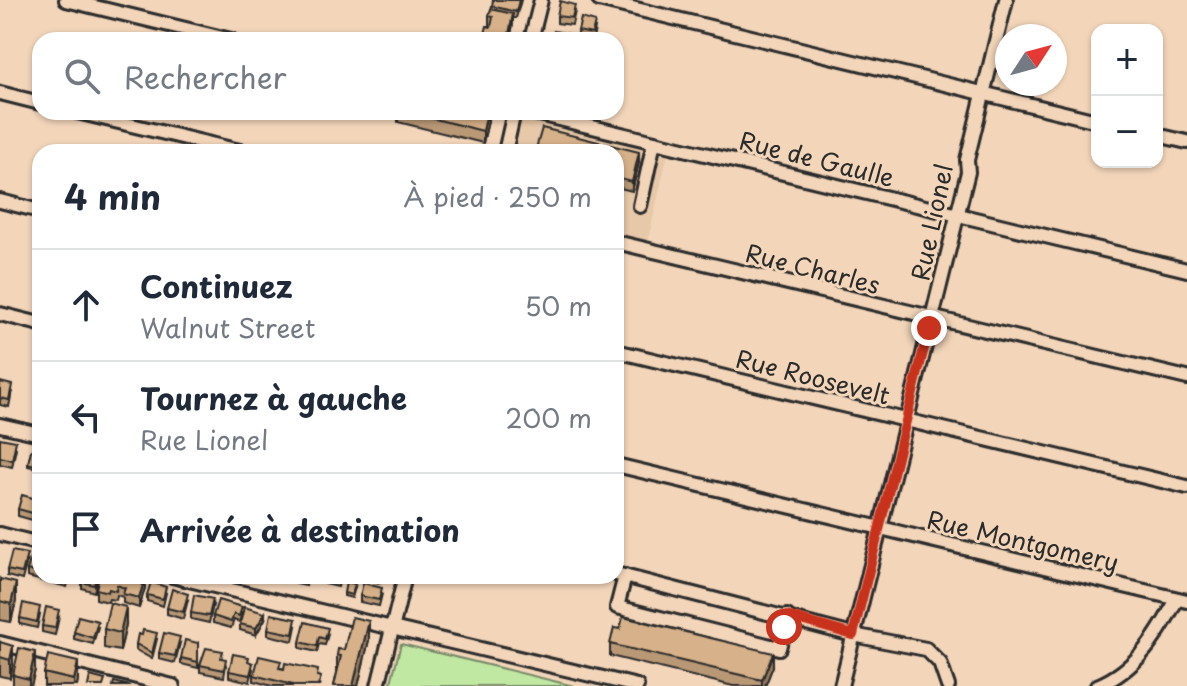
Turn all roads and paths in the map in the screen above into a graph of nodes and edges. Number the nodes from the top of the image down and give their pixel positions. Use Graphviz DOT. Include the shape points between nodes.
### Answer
graph roads {
  1 [pos="66,0"];
  2 [pos="541,0"];
  3 [pos="599,0"];
  4 [pos="1006,0"];
  5 [pos="198,32"];
  6 [pos="533,32"];
  7 [pos="0,93"];
  8 [pos="984,94"];
  9 [pos="32,101"];
  10 [pos="110,120"];
  11 [pos="512,120"];
  12 [pos="563,120"];
  13 [pos="1091,120"];
  14 [pos="1163,136"];
  15 [pos="654,142"];
  16 [pos="1187,142"];
  17 [pos="211,144"];
  18 [pos="507,144"];
  19 [pos="0,201"];
  20 [pos="640,206"];
  21 [pos="32,209"];
  22 [pos="956,216"];
  23 [pos="624,244"];
  24 [pos="1187,270"];
  25 [pos="0,314"];
  26 [pos="931,319"];
  27 [pos="32,322"];
  28 [pos="624,353"];
  29 [pos="1187,378"];
  30 [pos="906,421"];
  31 [pos="0,425"];
  32 [pos="32,432"];
  33 [pos="624,467"];
  34 [pos="1187,487"];
  35 [pos="879,528"];
  36 [pos="0,534"];
  37 [pos="32,542"];
  38 [pos="624,576"];
  39 [pos="205,584"];
  40 [pos="403,584"];
  41 [pos="619,584"];
  42 [pos="1182,600"];
  43 [pos="787,616"];
  44 [pos="392,630"];
  45 [pos="853,635"];
  46 [pos="0,643"];
  47 [pos="173,686"];
  48 [pos="378,686"];
  49 [pos="637,686"];
  50 [pos="841,686"];
  51 [pos="948,686"];
  52 [pos="1097,686"];
  1 -- 5 [label="street"];
  2 -- 6 [label="street"];
  3 -- 8 [label="street"];
  4 -- 8 [label="street, Rue Lionel"];
  7 -- 9 [label="street"];
  8 -- 13 [label="street"];
  8 -- 22 [label="street, Rue Lionel"];
  10 -- 17 [label="street"];
  11 -- 18 [label="street"];
  12 -- 15 [label="street, Rue de Gaulle"];
  14 -- 16 [label="street"];
  15 -- 20 [label="street"];
  15 -- 22 [label="street, Rue de Gaulle"];
  19 -- 21 [label="street"];
  22 -- 24 [label="street, Rue de Gaulle"];
  22 -- 26 [label="street, Rue Lionel"];
  23 -- 26 [label="street, Rue Charles"];
  25 -- 27 [label="street"];
  26 -- 29 [label="street, Rue Charles"];
  26 -- 30 [label="street, Rue Lionel"];
  28 -- 30 [label="street, Rue Roosevelt"];
  30 -- 34 [label="street, Rue Roosevelt"];
  30 -- 35 [label="street, Rue Lionel"];
  31 -- 32 [label="street"];
  33 -- 35 [label="street, Rue Montgomery"];
  35 -- 42 [label="street, Rue Montgomery"];
  35 -- 45 [label="street, Rue Lionel"];
  36 -- 37 [label="street"];
  38 -- 43 [label="street"];
  39 -- 44 [label="street"];
  40 -- 44 [label="street"];
  41 -- 43 [label="street" via="617,607 779,648"];
  42 -- 52 [label="street" via="1145,652"];
  43 -- 45 [label="street"];
  44 -- 48 [label="street"];
  44 -- 49 [label="street"];
  45 -- 50 [label="street, Rue Lionel"];
  45 -- 51 [label="street" via="926,649 940,663"];
  46 -- 47 [label="street"];
}
